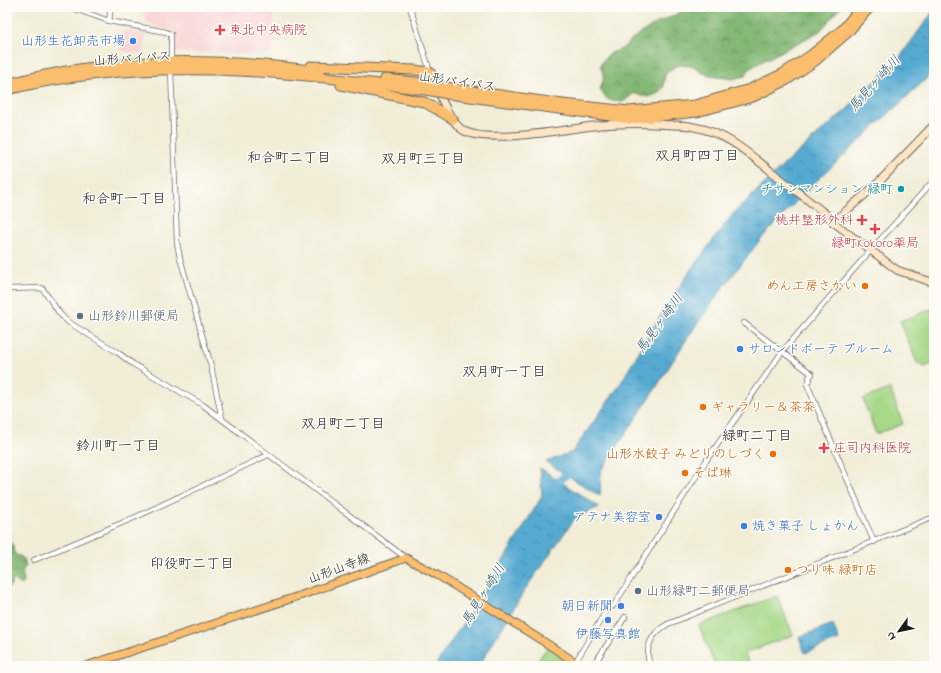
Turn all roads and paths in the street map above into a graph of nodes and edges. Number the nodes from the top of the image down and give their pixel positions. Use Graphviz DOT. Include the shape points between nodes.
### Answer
graph roads {
  1 [pos="70,7"];
  2 [pos="111,7"];
  3 [pos="410,7"];
  4 [pos="862,7"];
  5 [pos="870,7"];
  6 [pos="109,21"];
  7 [pos="171,65"];
  8 [pos="276,69"];
  9 [pos="430,72"];
  10 [pos="7,84"];
  11 [pos="7,90"];
  12 [pos="447,90"];
  13 [pos="453,119"];
  14 [pos="934,125"];
  15 [pos="934,180"];
  16 [pos="833,222"];
  17 [pos="870,251"];
  18 [pos="934,283"];
  19 [pos="7,289"];
  20 [pos="744,324"];
  21 [pos="782,352"];
  22 [pos="222,419"];
  23 [pos="268,455"];
  24 [pos="934,517"];
  25 [pos="874,542"];
  26 [pos="406,558"];
  27 [pos="34,560"];
  28 [pos="625,617"];
  29 [pos="576,665"];
  30 [pos="86,666"];
  31 [pos="593,666"];
  32 [pos="650,666"];
  1 -- 6 [label="street"];
  2 -- 6 [label="street"];
  3 -- 9 [label="street"];
  4 -- 12 [label="highway, 山形バイパス" via="843,28 811,55 782,74 750,89 695,105 629,110"];
  5 -- 12 [label="highway, 山形バイパス" via="848,32 815,62 787,80 753,97 697,112 632,119"];
  6 -- 7 [label="street" via="171,34"];
  7 -- 8 [label="highway, 山形バイパス" via="227,70"];
  7 -- 10 [label="highway, 山形バイパス" via="91,66"];
  7 -- 11 [label="highway, 山形バイパス" via="84,76"];
  7 -- 22 [label="street" via="177,243 211,366"];
  8 -- 9 [label="highway"];
  8 -- 12 [label="highway, 山形バイパス, bridge"];
  8 -- 13 [label="highway" via="424,102"];
  9 -- 13 [label="street"];
  13 -- 16 [label="street" via="461,129 470,134 511,136 601,125 694,126 717,133 735,143"];
  14 -- 16 [label="street" via="879,182"];
  15 -- 17 [label="street"];
  16 -- 17 [label="street"];
  17 -- 18 [label="street" via="897,270"];
  17 -- 21 [label="street"];
  19 -- 22 [label="street" via="42,288 68,322"];
  20 -- 21 [label="street"];
  21 -- 25 [label="street" via="812,374 806,384"];
  21 -- 29 [label="street" via="706,461 614,605 606,610"];
  22 -- 23 [label="street"];
  23 -- 26 [label="street"];
  23 -- 27 [label="street" via="136,517"];
  24 -- 25 [label="street"];
  25 -- 32 [label="street" via="663,626 653,635 647,650"];
  26 -- 29 [label="main road" via="549,645"];
  26 -- 30 [label="main road, 山形山寺線"];
  28 -- 31 [label="street"];
}
